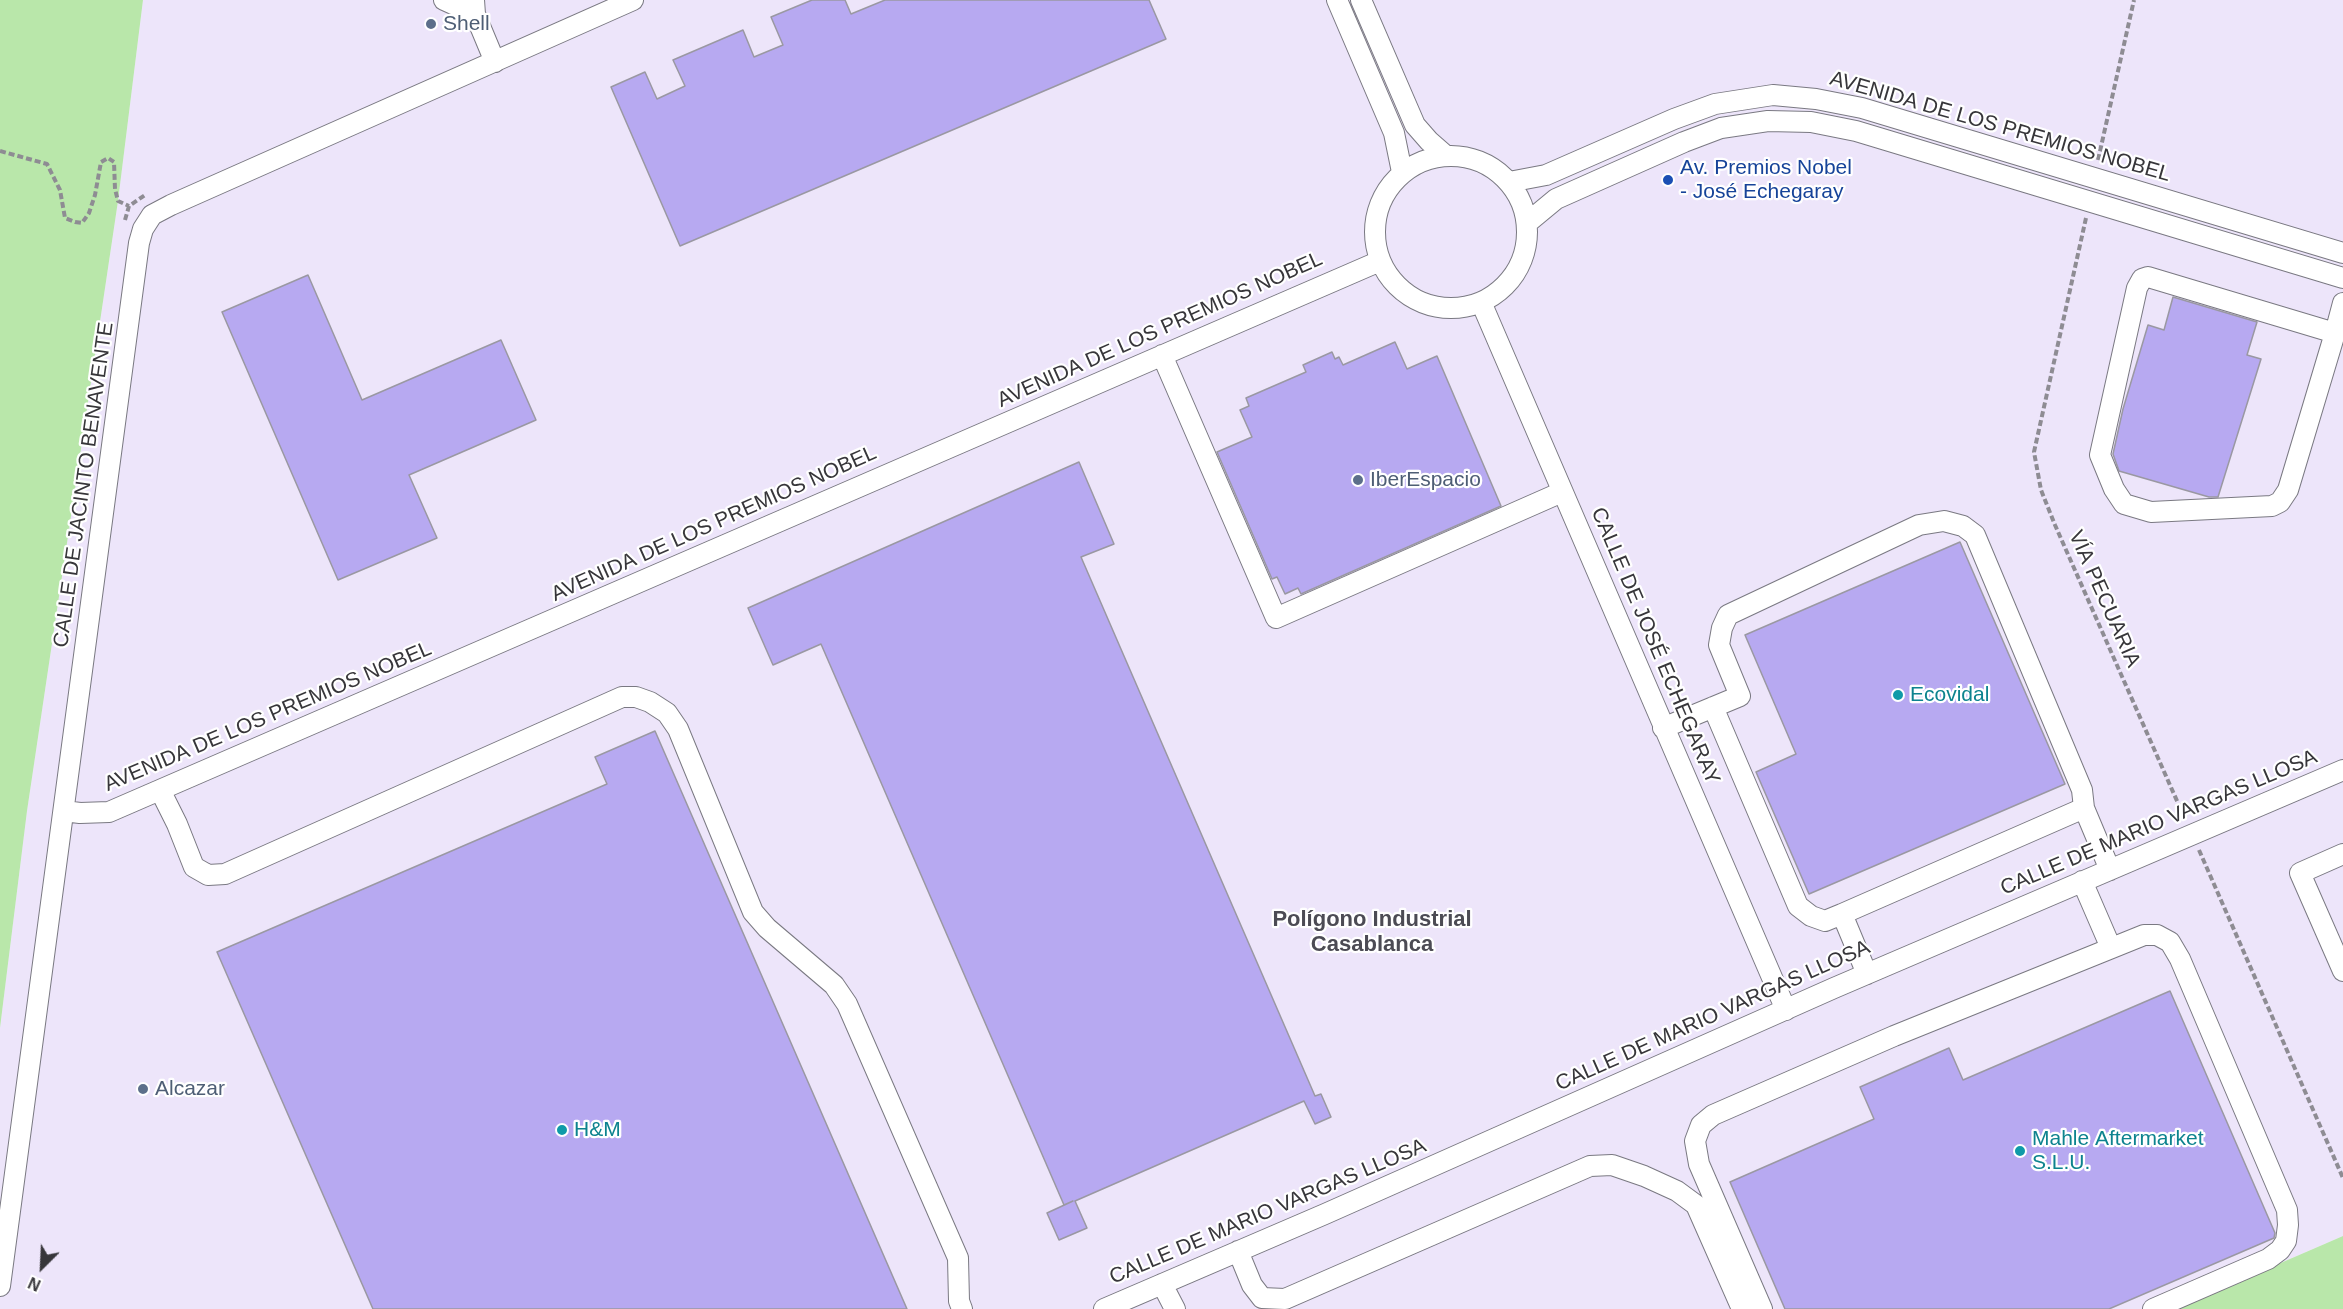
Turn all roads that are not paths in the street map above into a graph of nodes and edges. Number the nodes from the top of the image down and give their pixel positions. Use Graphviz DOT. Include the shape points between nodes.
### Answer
graph roads {
  1 [pos="444,0"];
  2 [pos="633,0"];
  3 [pos="1337,0"];
  4 [pos="1361,0"];
  5 [pos="474,7"];
  6 [pos="495,62"];
  7 [pos="1445,155"];
  8 [pos="1402,172"];
  9 [pos="1509,182"];
  10 [pos="1527,223"];
  11 [pos="2343,253"];
  12 [pos="1380,261"];
  13 [pos="2343,278"];
  14 [pos="1481,302"];
  15 [pos="2343,303"];
  16 [pos="2335,333"];
  17 [pos="1162,355"];
  18 [pos="1562,492"];
  19 [pos="1713,707"];
  20 [pos="1663,728"];
  21 [pos="2343,770"];
  22 [pos="160,790"];
  23 [pos="2084,808"];
  24 [pos="64,811"];
  25 [pos="2343,854"];
  26 [pos="2110,870"];
  27 [pos="2082,881"];
  28 [pos="1842,914"];
  29 [pos="2111,948"];
  30 [pos="2343,971"];
  31 [pos="1868,974"];
  32 [pos="1786,1010"];
  33 [pos="1238,1251"];
  34 [pos="1162,1284"];
  35 [pos="0,1286"];
  36 [pos="962,1309"];
  37 [pos="1104,1309"];
  38 [pos="1175,1309"];
  39 [pos="1742,1309"];
  40 [pos="1762,1309"];
  41 [pos="2152,1309"];
  1 -- 5 [label="street"];
  2 -- 6 [label="street, CALLE DE JACINTO BENAVENTE"];
  3 -- 8 [label="street" via="1394,133"];
  4 -- 7 [label="street" via="1415,125"];
  5 -- 6 [label="street"];
  6 -- 24 [label="street, CALLE DE JACINTO BENAVENTE" via="171,204 147,222 140,243"];
  7 -- 8 [label="street"];
  7 -- 9 [label="street" via="1475,159"];
  8 -- 12 [label="street" via="1384,193 1376,216 1374,238"];
  9 -- 10 [label="street"];
  9 -- 11 [label="street, AVENIDA DE LOS PREMIOS NOBEL" via="1546,175 1715,104 1773,95 1862,108"];
  10 -- 13 [label="street, AVENIDA DE LOS PREMIOS NOBEL" via="1556,199 1721,128 1768,121 1811,122 1856,131"];
  10 -- 14 [label="street" via="1525,250 1518,269 1502,289"];
  12 -- 14 [label="street" via="1401,289 1433,306 1460,308"];
  12 -- 17 [label="street, AVENIDA DE LOS PREMIOS NOBEL"];
  14 -- 18 [label="street, CALLE DE JOSÉ ECHEGARAY"];
  15 -- 16 [label="street"];
  16 -- 16 [label="street" via="2148,277 2142,279 2100,455 2124,504 2151,512 2272,506 2280,502 2288,490"];
  17 -- 18 [label="street" via="1276,618"];
  17 -- 22 [label="street, AVENIDA DE LOS PREMIOS NOBEL"];
  18 -- 20 [label="street, CALLE DE JOSÉ ECHEGARAY"];
  19 -- 20 [label="street"];
  19 -- 23 [label="street" via="1740,696 1719,645 1728,615 1919,525 1944,521 1963,526 1975,535 2082,790"];
  19 -- 28 [label="street" via="1797,906 1825,921"];
  20 -- 32 [label="street, CALLE DE JOSÉ ECHEGARAY"];
  21 -- 26 [label="street, CALLE DE MARIO VARGAS LLOSA"];
  22 -- 24 [label="street, AVENIDA DE LOS PREMIOS NOBEL" via="110,812"];
  22 -- 36 [label="street" via="194,867 208,875 225,874 622,697 636,697 667,713 678,729 753,912 834,985 848,1004 958,1258"];
  23 -- 26 [label="street"];
  23 -- 28 [label="street"];
  24 -- 35 [label="street, CALLE DE JACINTO BENAVENTE"];
  25 -- 30 [label="street" via="2300,873"];
  26 -- 27 [label="street, CALLE DE MARIO VARGAS LLOSA"];
  27 -- 29 [label="street"];
  27 -- 31 [label="street, CALLE DE MARIO VARGAS LLOSA"];
  28 -- 31 [label="street"];
  29 -- 40 [label="street" via="1713,1114 1701,1125 1695,1141 1699,1164"];
  29 -- 41 [label="street" via="2144,935 2157,935 2170,942 2287,1210 2286,1241 2268,1259"];
  31 -- 32 [label="street, CALLE DE MARIO VARGAS LLOSA"];
  32 -- 33 [label="street, CALLE DE MARIO VARGAS LLOSA"];
  33 -- 34 [label="street, CALLE DE MARIO VARGAS LLOSA"];
  33 -- 39 [label="street" via="1262,1298 1285,1299 1590,1166 1612,1165 1677,1191 1696,1205"];
  34 -- 37 [label="street, CALLE DE MARIO VARGAS LLOSA"];
  34 -- 38 [label="street"];
}
